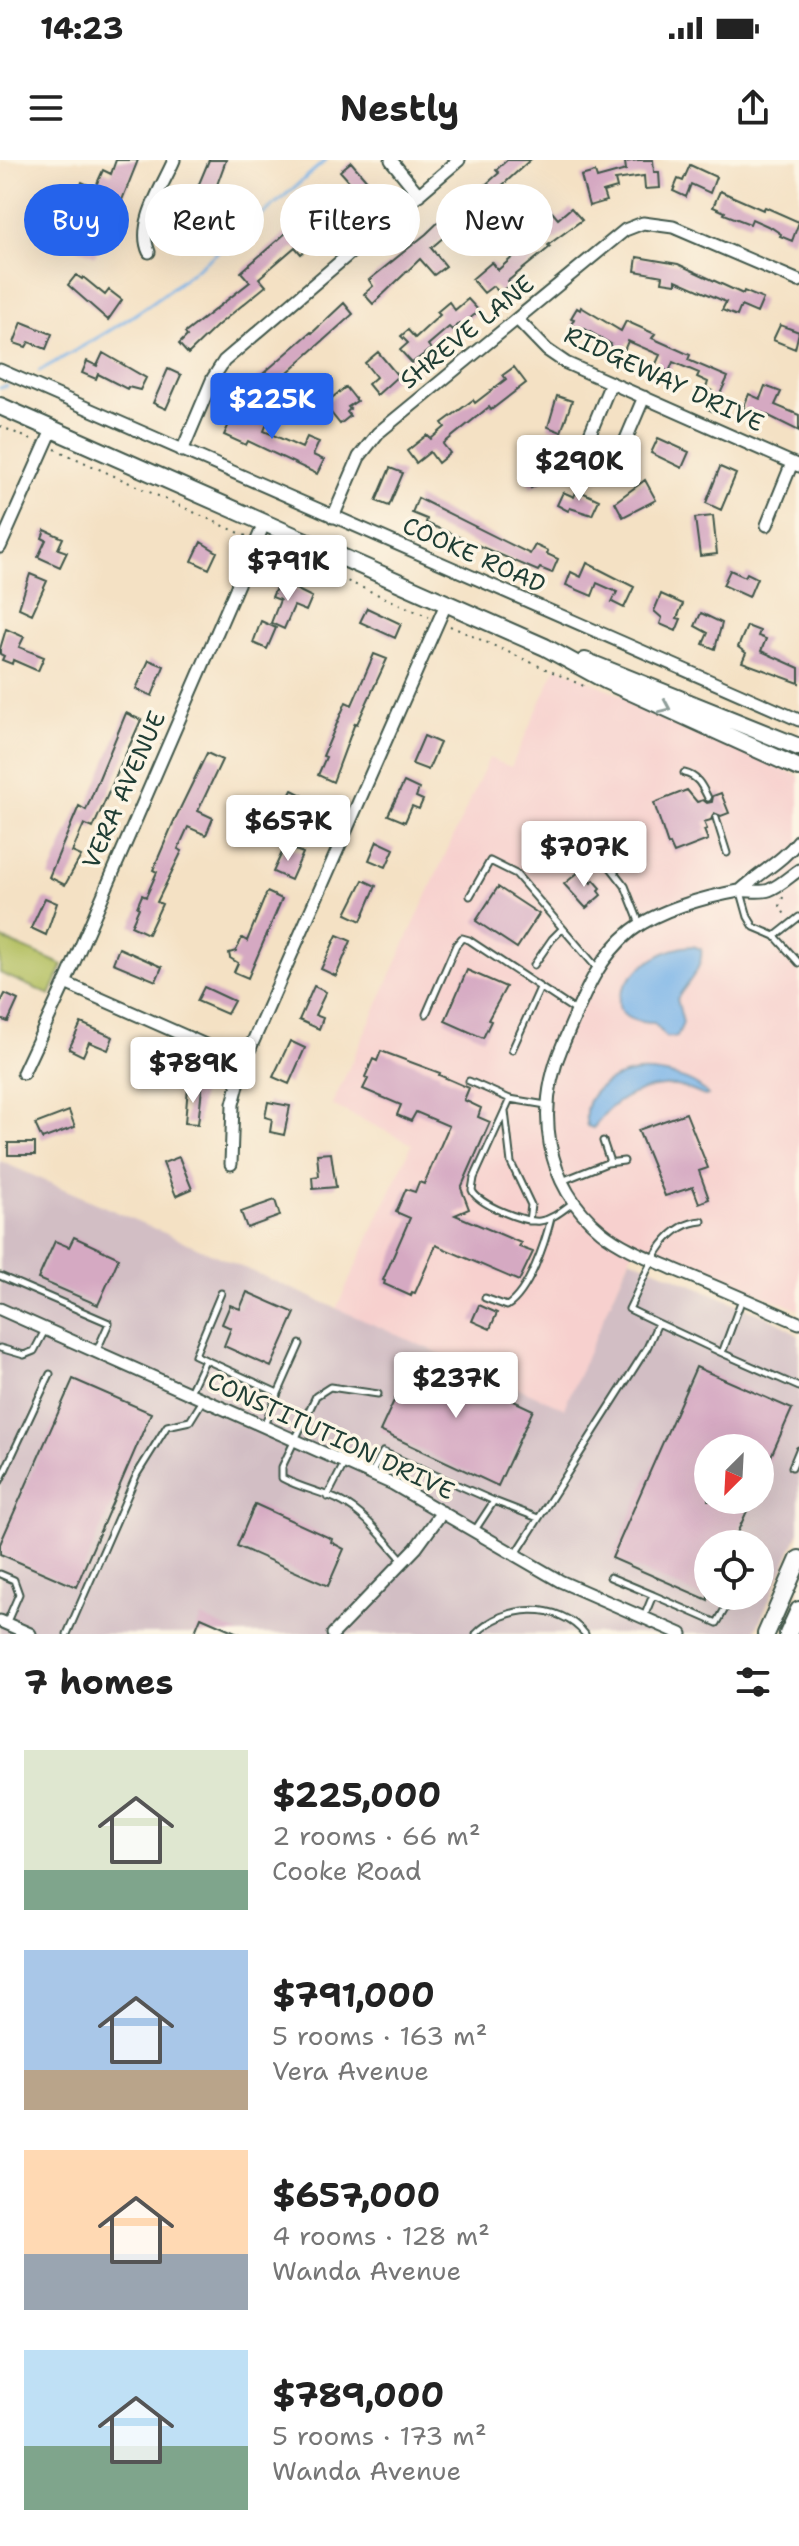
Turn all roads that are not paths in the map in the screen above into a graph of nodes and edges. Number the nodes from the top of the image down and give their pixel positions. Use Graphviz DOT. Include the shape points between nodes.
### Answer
graph roads {
  1 [pos="174,160"];
  2 [pos="391,160"];
  3 [pos="459,160"];
  4 [pos="164,184"];
  5 [pos="410,184"];
  6 [pos="420,194"];
  7 [pos="347,256"];
  8 [pos="799,281"];
  9 [pos="518,320"];
  10 [pos="0,370"];
  11 [pos="611,383"];
  12 [pos="644,397"];
  13 [pos="0,406"];
  14 [pos="52,430"];
  15 [pos="182,451"];
  16 [pos="796,465"];
  17 [pos="333,517"];
  18 [pos="264,524"];
  19 [pos="767,525"];
  20 [pos="0,547"];
  21 [pos="446,604"];
  22 [pos="545,647"];
  23 [pos="799,720"];
  24 [pos="799,747"];
  25 [pos="799,768"];
  26 [pos="684,773"];
  27 [pos="708,798"];
  28 [pos="716,818"];
  29 [pos="799,840"];
  30 [pos="727,853"];
  31 [pos="551,865"];
  32 [pos="799,870"];
  33 [pos="740,891"];
  34 [pos="470,896"];
  35 [pos="799,917"];
  36 [pos="641,925"];
  37 [pos="562,929"];
  38 [pos="775,936"];
  39 [pos="799,963"];
  40 [pos="534,965"];
  41 [pos="597,969"];
  42 [pos="65,983"];
  43 [pos="540,988"];
  44 [pos="577,1011"];
  45 [pos="426,1014"];
  46 [pos="512,1050"];
  47 [pos="244,1062"];
  48 [pos="23,1073"];
  49 [pos="469,1081"];
  50 [pos="510,1099"];
  51 [pos="546,1105"];
  52 [pos="505,1110"];
  53 [pos="603,1141"];
  54 [pos="624,1161"];
  55 [pos="610,1162"];
  56 [pos="231,1164"];
  57 [pos="561,1181"];
  58 [pos="574,1202"];
  59 [pos="552,1217"];
  60 [pos="529,1221"];
  61 [pos="702,1221"];
  62 [pos="654,1260"];
  63 [pos="0,1276"];
  64 [pos="221,1293"];
  65 [pos="485,1298"];
  66 [pos="743,1298"];
  67 [pos="0,1309"];
  68 [pos="658,1323"];
  69 [pos="799,1323"];
  70 [pos="46,1329"];
  71 [pos="300,1344"];
  72 [pos="0,1348"];
  73 [pos="97,1351"];
  74 [pos="722,1353"];
  75 [pos="205,1360"];
  76 [pos="50,1374"];
  77 [pos="799,1387"];
  78 [pos="189,1393"];
  79 [pos="278,1393"];
  80 [pos="378,1394"];
  81 [pos="204,1399"];
  82 [pos="264,1426"];
  83 [pos="295,1440"];
  84 [pos="799,1450"];
  85 [pos="345,1462"];
  86 [pos="792,1467"];
  87 [pos="371,1474"];
  88 [pos="0,1481"];
  89 [pos="327,1497"];
  90 [pos="494,1501"];
  91 [pos="442,1512"];
  92 [pos="538,1518"];
  93 [pos="475,1530"];
  94 [pos="516,1554"];
  95 [pos="799,1559"];
  96 [pos="404,1561"];
  97 [pos="0,1574"];
  98 [pos="610,1577"];
  99 [pos="653,1595"];
  100 [pos="724,1610"];
  101 [pos="799,1610"];
  102 [pos="643,1618"];
  103 [pos="3,1622"];
  104 [pos="30,1634"];
  105 [pos="67,1634"];
  106 [pos="333,1634"];
  107 [pos="476,1634"];
  108 [pos="585,1634"];
  109 [pos="681,1634"];
  110 [pos="766,1634"];
  111 [pos="788,1634"];
  1 -- 4 [label="street"];
  2 -- 5 [label="street"];
  3 -- 6 [label="street"];
  7 -- 15 [label="street" via="224,361"];
  8 -- 9 [label="street, SHREVE LANE" via="673,227 643,223 615,236"];
  9 -- 11 [label="street, RIDGEWAY DRIVE" via="557,358"];
  9 -- 17 [label="street, SHREVE LANE" via="371,440"];
  10 -- 15 [label="street, COOKE ROAD"];
  11 -- 12 [label="street, RIDGEWAY DRIVE"];
  11 -- 12 [label="street" via="585,446 591,464 609,467 618,458"];
  12 -- 16 [label="street, RIDGEWAY DRIVE"];
  13 -- 14 [label="main road"];
  14 -- 18 [label="main road"];
  14 -- 20 [label="street"];
  15 -- 17 [label="street, COOKE ROAD"];
  16 -- 19 [label="street"];
  17 -- 23 [label="street, COOKE ROAD"];
  18 -- 21 [label="main road"];
  18 -- 42 [label="street, VERA AVENUE"];
  21 -- 22 [label="main road"];
  21 -- 47 [label="street"];
  22 -- 24 [label="main road"];
  22 -- 25 [label="main road, one-way" via="607,681"];
  26 -- 27 [label="lane" via="696,777"];
  28 -- 30 [label="lane"];
  29 -- 33 [label="street"];
  31 -- 36 [label="lane" via="580,840 589,840 625,886"];
  32 -- 33 [label="street" via="768,891"];
  33 -- 36 [label="street" via="665,912"];
  33 -- 38 [label="lane" via="751,923"];
  34 -- 37 [label="lane" via="490,861 516,874"];
  35 -- 38 [label="lane"];
  36 -- 41 [label="street"];
  37 -- 40 [label="lane"];
  37 -- 41 [label="lane"];
  38 -- 39 [label="lane"];
  41 -- 44 [label="street"];
  42 -- 47 [label="street"];
  42 -- 48 [label="street, VERA AVENUE"];
  43 -- 44 [label="lane"];
  43 -- 45 [label="lane" via="462,938"];
  43 -- 46 [label="lane"];
  44 -- 51 [label="street" via="554,1064"];
  47 -- 56 [label="street" via="233,1104"];
  49 -- 50 [label="lane"];
  50 -- 51 [label="lane"];
  50 -- 52 [label="lane"];
  51 -- 57 [label="street" via="550,1148"];
  52 -- 60 [label="lane" via="511,1163 531,1205"];
  52 -- 60 [label="lane" via="472,1190 479,1200"];
  53 -- 55 [label="lane"];
  54 -- 55 [label="lane"];
  55 -- 57 [label="lane"];
  57 -- 58 [label="street"];
  58 -- 59 [label="lane"];
  58 -- 62 [label="street" via="603,1232"];
  59 -- 60 [label="lane"];
  59 -- 65 [label="lane" via="517,1299 507,1306"];
  61 -- 62 [label="lane" via="674,1229"];
  62 -- 66 [label="street"];
  62 -- 68 [label="lane" via="629,1309"];
  63 -- 73 [label="lane" via="109,1323"];
  64 -- 75 [label="lane" via="195,1355"];
  66 -- 69 [label="street"];
  66 -- 74 [label="lane"];
  67 -- 70 [label="street, CONSTITUTION DRIVE"];
  68 -- 74 [label="lane"];
  68 -- 92 [label="lane"];
  70 -- 72 [label="lane" via="34,1351 24,1355"];
  70 -- 73 [label="street, CONSTITUTION DRIVE"];
  71 -- 79 [label="lane"];
  73 -- 78 [label="street, CONSTITUTION DRIVE"];
  74 -- 77 [label="lane"];
  75 -- 78 [label="lane"];
  75 -- 79 [label="lane"];
  76 -- 88 [label="lane"];
  78 -- 81 [label="street, CONSTITUTION DRIVE"];
  79 -- 82 [label="lane"];
  80 -- 83 [label="lane" via="330,1387 316,1396"];
  81 -- 82 [label="street, CONSTITUTION DRIVE"];
  81 -- 105 [label="lane" via="190,1421 167,1426 137,1474"];
  82 -- 83 [label="street, CONSTITUTION DRIVE"];
  83 -- 85 [label="street, CONSTITUTION DRIVE"];
  83 -- 89 [label="lane" via="282,1478"];
  84 -- 86 [label="lane"];
  85 -- 87 [label="street, CONSTITUTION DRIVE"];
  85 -- 89 [label="lane"];
  87 -- 90 [label="lane" via="383,1452"];
  87 -- 91 [label="street, CONSTITUTION DRIVE"];
  89 -- 96 [label="lane" via="365,1517"];
  90 -- 92 [label="lane"];
  90 -- 93 [label="lane"];
  91 -- 93 [label="street, CONSTITUTION DRIVE"];
  91 -- 96 [label="street"];
  92 -- 94 [label="lane"];
  93 -- 94 [label="street, CONSTITUTION DRIVE"];
  94 -- 102 [label="street, CONSTITUTION DRIVE" via="560,1581"];
  95 -- 110 [label="main road"];
  96 -- 106 [label="street"];
  97 -- 103 [label="lane" via="14,1580 19,1594"];
  98 -- 99 [label="lane"];
  99 -- 100 [label="lane" via="717,1623"];
  99 -- 102 [label="lane"];
  101 -- 111 [label="main road"];
  102 -- 109 [label="street, CONSTITUTION DRIVE"];
  103 -- 104 [label="street"];
  107 -- 108 [label="lane" via="511,1612 542,1611 564,1616"];
}
